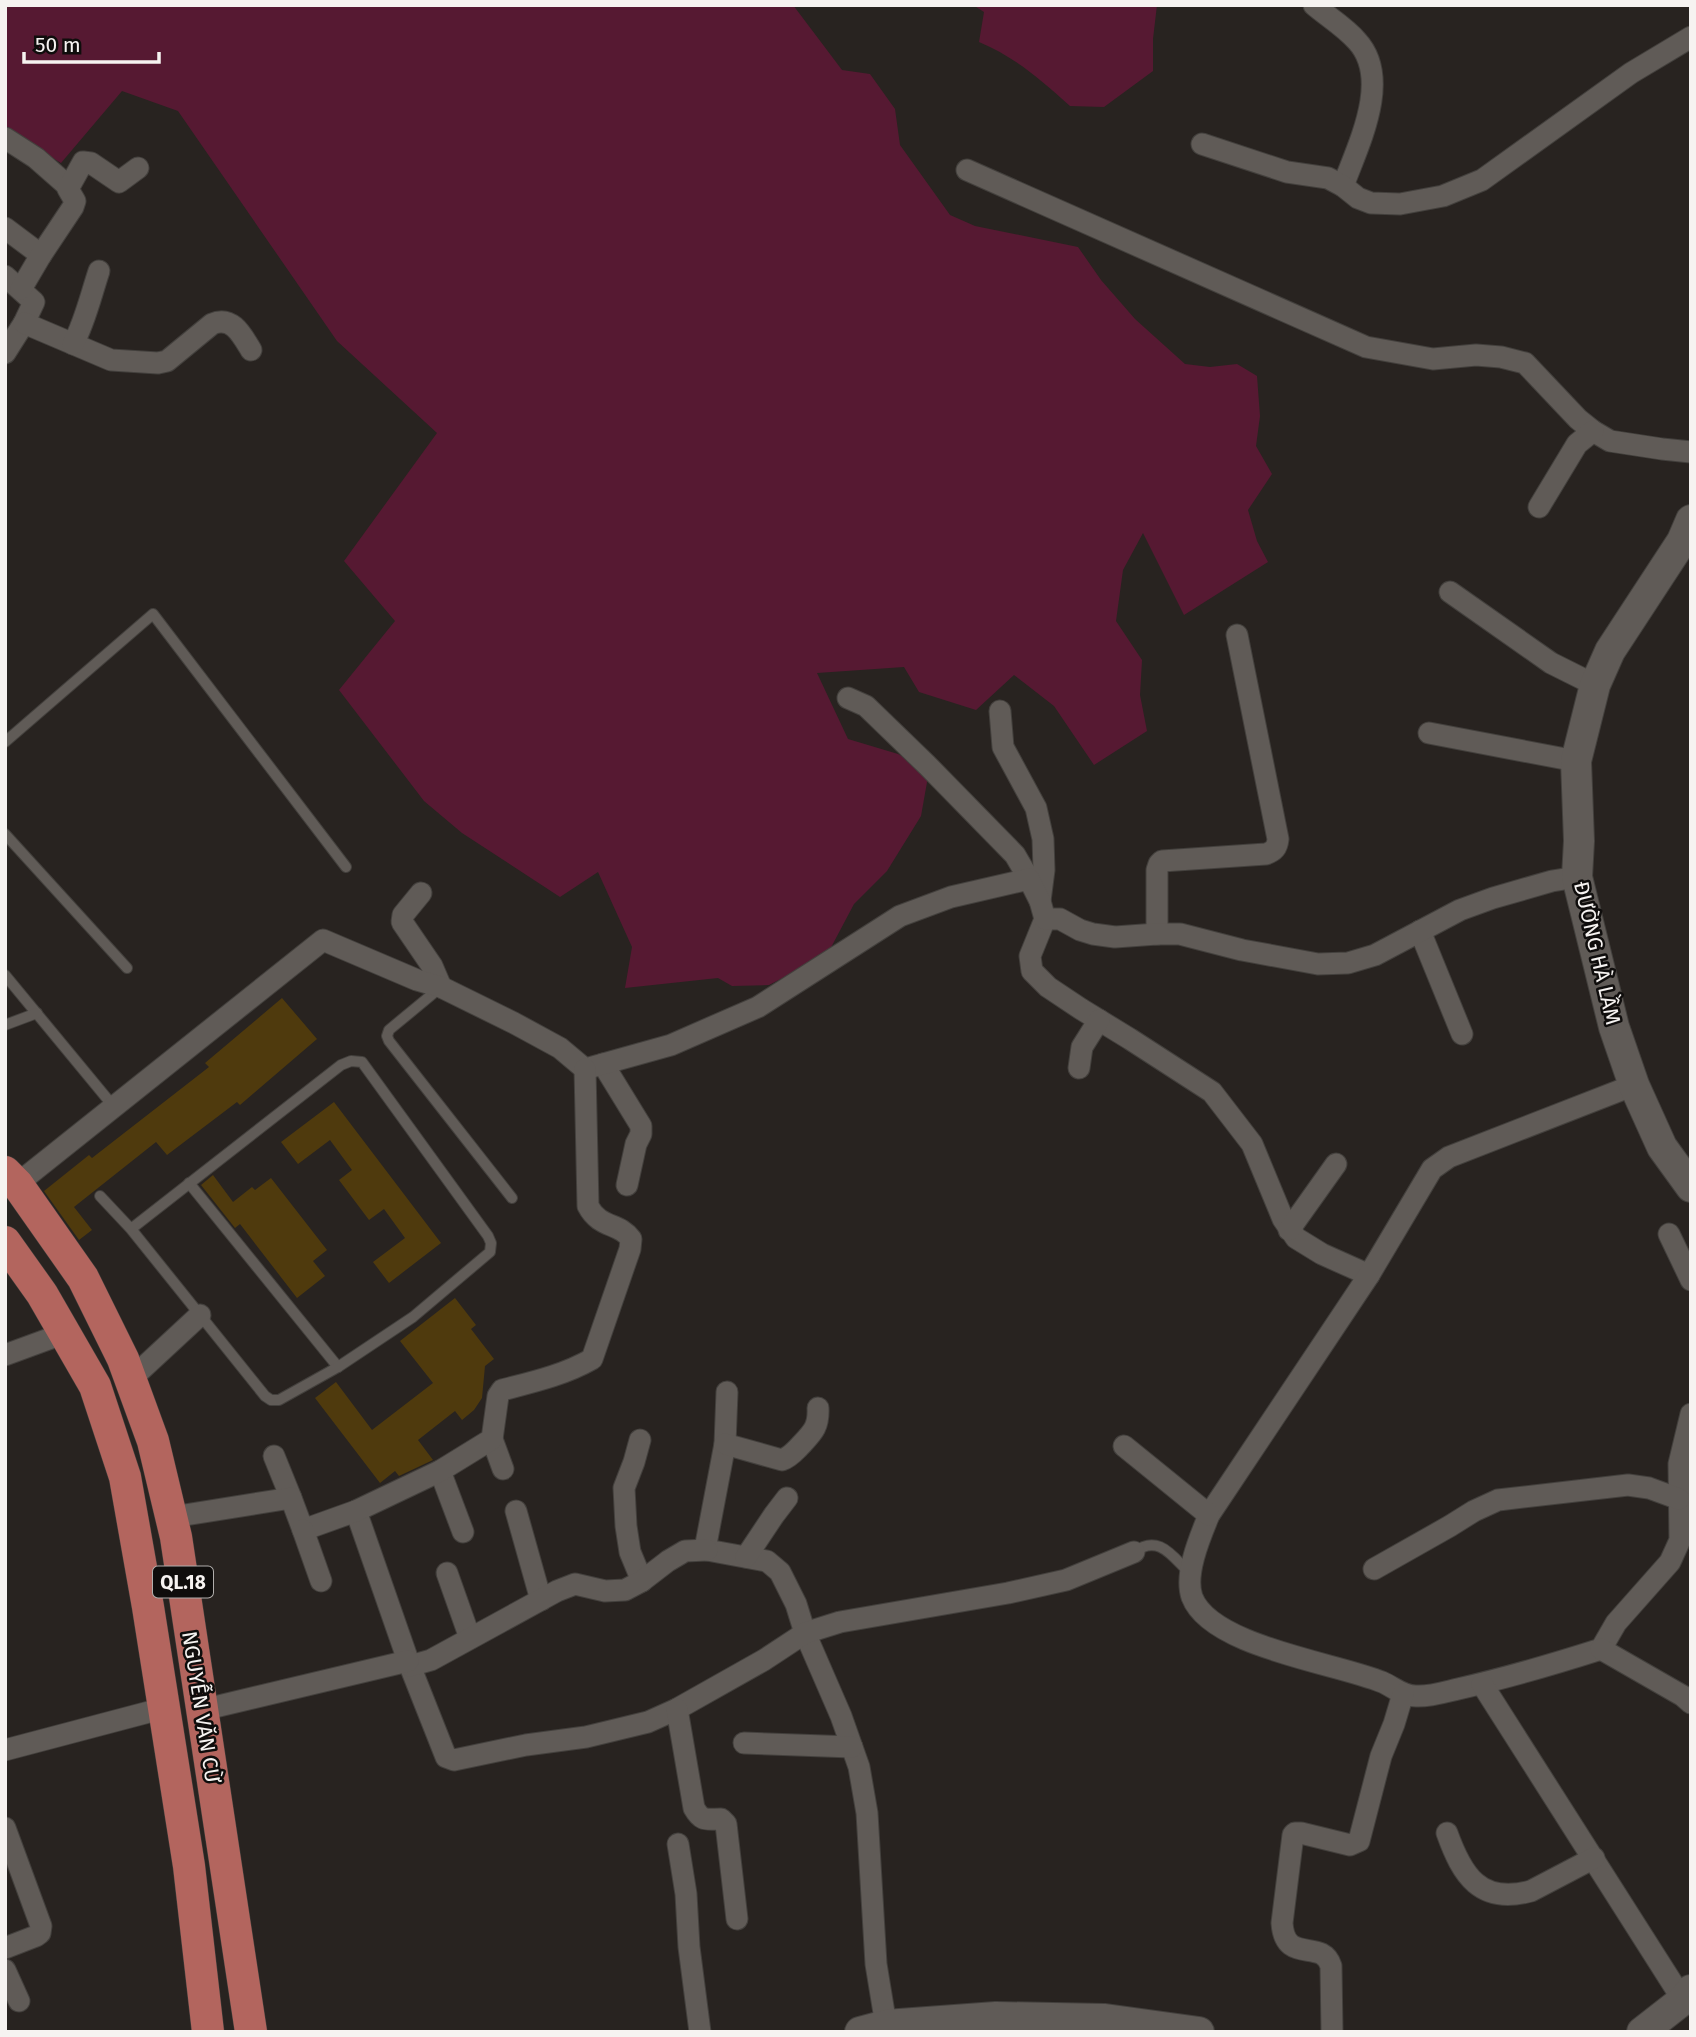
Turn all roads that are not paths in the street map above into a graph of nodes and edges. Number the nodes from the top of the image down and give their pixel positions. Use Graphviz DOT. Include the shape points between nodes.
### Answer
graph roads {
  1 [pos="1314,5"];
  2 [pos="1691,37"];
  3 [pos="5,138"];
  4 [pos="1202,144"];
  5 [pos="138,168"];
  6 [pos="967,170"];
  7 [pos="1343,186"];
  8 [pos="69,187"];
  9 [pos="5,228"];
  10 [pos="41,255"];
  11 [pos="99,271"];
  12 [pos="13,283"];
  13 [pos="24,323"];
  14 [pos="73,344"];
  15 [pos="251,350"];
  16 [pos="5,353"];
  17 [pos="1593,431"];
  18 [pos="1691,452"];
  19 [pos="1539,507"];
  20 [pos="1691,520"];
  21 [pos="1450,592"];
  22 [pos="1237,635"];
  23 [pos="1595,685"];
  24 [pos="848,698"];
  25 [pos="999,711"];
  26 [pos="1429,733"];
  27 [pos="5,742"];
  28 [pos="1576,761"];
  29 [pos="5,834"];
  30 [pos="346,867"];
  31 [pos="1577,877"];
  32 [pos="1029,878"];
  33 [pos="421,892"];
  34 [pos="1042,910"];
  35 [pos="1420,931"];
  36 [pos="1157,934"];
  37 [pos="127,968"];
  38 [pos="5,975"];
  39 [pos="441,988"];
  40 [pos="37,1013"];
  41 [pos="1099,1020"];
  42 [pos="5,1026"];
  43 [pos="1462,1034"];
  44 [pos="594,1067"];
  45 [pos="1079,1068"];
  46 [pos="1634,1085"];
  47 [pos="114,1107"];
  48 [pos="1336,1164"];
  49 [pos="11,1178"];
  50 [pos="189,1183"];
  51 [pos="627,1185"];
  52 [pos="1691,1187"];
  53 [pos="100,1196"];
  54 [pos="512,1198"];
  55 [pos="131,1228"];
  56 [pos="1289,1230"];
  57 [pos="1668,1234"];
  58 [pos="5,1242"];
  59 [pos="1369,1275"];
  60 [pos="1691,1280"];
  61 [pos="200,1315"];
  62 [pos="65,1333"];
  63 [pos="5,1355"];
  64 [pos="338,1367"];
  65 [pos="131,1379"];
  66 [pos="727,1392"];
  67 [pos="818,1408"];
  68 [pos="1691,1414"];
  69 [pos="492,1439"];
  70 [pos="640,1440"];
  71 [pos="725,1444"];
  72 [pos="1124,1446"];
  73 [pos="274,1456"];
  74 [pos="503,1469"];
  75 [pos="440,1471"];
  76 [pos="291,1498"];
  77 [pos="787,1498"];
  78 [pos="1679,1499"];
  79 [pos="356,1511"];
  80 [pos="516,1511"];
  81 [pos="1209,1515"];
  82 [pos="172,1517"];
  83 [pos="303,1530"];
  84 [pos="463,1532"];
  85 [pos="708,1550"];
  86 [pos="1134,1552"];
  87 [pos="746,1557"];
  88 [pos="1374,1569"];
  89 [pos="447,1573"];
  90 [pos="1191,1574"];
  91 [pos="321,1581"];
  92 [pos="642,1581"];
  93 [pos="541,1600"];
  94 [pos="805,1633"];
  95 [pos="470,1638"];
  96 [pos="1601,1649"];
  97 [pos="409,1663"];
  98 [pos="1482,1684"];
  99 [pos="1403,1694"];
  100 [pos="1691,1703"];
  101 [pos="164,1708"];
  102 [pos="677,1709"];
  103 [pos="202,1710"];
  104 [pos="744,1743"];
  105 [pos="852,1747"];
  106 [pos="5,1750"];
  107 [pos="5,1828"];
  108 [pos="1447,1833"];
  109 [pos="678,1844"];
  110 [pos="1594,1858"];
  111 [pos="737,1919"];
  112 [pos="5,1948"];
  113 [pos="5,1970"];
  114 [pos="1687,1995"];
  115 [pos="19,2001"];
  116 [pos="207,2028"];
  117 [pos="873,2028"];
  118 [pos="251,2032"];
  119 [pos="700,2032"];
  120 [pos="1199,2032"];
  121 [pos="1332,2032"];
  122 [pos="1642,2032"];
  1 -- 7 [label="street" via="1357,40 1371,65 1373,87 1364,130"];
  2 -- 7 [label="street" via="1632,73 1482,180 1443,196 1400,204 1371,203"];
  3 -- 8 [label="street"];
  4 -- 7 [label="street"];
  5 -- 8 [label="street" via="119,182 83,162"];
  6 -- 17 [label="street" via="1366,347 1433,359 1476,355 1525,363"];
  8 -- 10 [label="street" via="73,206"];
  9 -- 10 [label="street"];
  10 -- 12 [label="street"];
  11 -- 14 [label="street" via="83,327"];
  12 -- 13 [label="street" via="34,302"];
  13 -- 14 [label="street"];
  13 -- 16 [label="street"];
  14 -- 15 [label="street" via="111,360 158,363 219,321 237,328"];
  17 -- 18 [label="street" via="1610,440"];
  17 -- 19 [label="street" via="1577,444"];
  20 -- 23 [label="main road, ĐƯỜNG HÀ LẦM" via="1610,651"];
  21 -- 23 [label="street" via="1551,663"];
  22 -- 36 [label="street" via="1277,847 1266,854 1162,861 1157,870"];
  23 -- 28 [label="main road, ĐƯỜNG HÀ LẦM"];
  24 -- 32 [label="street" via="866,706 927,765 1015,855"];
  25 -- 34 [label="street" via="1003,747 1036,808 1043,839"];
  26 -- 28 [label="street"];
  27 -- 30 [label="lane" via="153,614"];
  28 -- 31 [label="main road, ĐƯỜNG HÀ LẦM"];
  29 -- 37 [label="lane"];
  31 -- 35 [label="street" via="1493,898"];
  31 -- 46 [label="main road, ĐƯỜNG HÀ LẦM" via="1614,1027"];
  32 -- 34 [label="street"];
  32 -- 44 [label="street" via="951,897 900,916 758,1007 671,1045"];
  33 -- 39 [label="street" via="402,922"];
  34 -- 36 [label="street" via="1080,930 1115,937"];
  34 -- 41 [label="street" via="1030,956 1032,971"];
  35 -- 36 [label="street" via="1375,955 1348,963 1318,964 1180,934"];
  35 -- 43 [label="street"];
  38 -- 40 [label="lane"];
  39 -- 44 [label="street"];
  39 -- 47 [label="street" via="323,940"];
  39 -- 54 [label="lane" via="389,1030 389,1041"];
  40 -- 42 [label="lane"];
  40 -- 47 [label="lane"];
  41 -- 45 [label="street" via="1082,1047"];
  41 -- 56 [label="street" via="1212,1092 1252,1144"];
  44 -- 51 [label="street" via="641,1126"];
  44 -- 69 [label="street" via="588,1206 597,1220 626,1233 630,1249 593,1359 559,1375 502,1390"];
  46 -- 52 [label="main road, ĐƯỜNG HÀ LẦM" via="1662,1147"];
  46 -- 59 [label="street" via="1449,1157 1432,1169"];
  47 -- 49 [label="street"];
  48 -- 56 [label="street"];
  49 -- 65 [label="main road, NGUYỄN VĂN CỪ / QL.18" via="83,1278"];
  50 -- 55 [label="lane"];
  50 -- 64 [label="lane"];
  50 -- 64 [label="lane" via="341,1065 362,1062 491,1243 490,1252 413,1317"];
  53 -- 55 [label="lane"];
  55 -- 61 [label="lane"];
  56 -- 59 [label="street" via="1322,1254"];
  57 -- 60 [label="street"];
  58 -- 62 [label="main road, NGUYỄN VĂN CỪ / QL.18"];
  59 -- 81 [label="street"];
  61 -- 64 [label="lane" via="271,1400 279,1400"];
  61 -- 65 [label="street"];
  62 -- 63 [label="street"];
  62 -- 101 [label="main road, NGUYỄN VĂN CỪ / QL.18" via="95,1386 125,1477"];
  65 -- 82 [label="main road, NGUYỄN VĂN CỪ / QL.18"];
  66 -- 71 [label="street"];
  67 -- 71 [label="street" via="819,1422 789,1458"];
  68 -- 78 [label="street" via="1679,1464"];
  69 -- 74 [label="street"];
  69 -- 75 [label="street"];
  70 -- 92 [label="street" via="624,1488 630,1552"];
  71 -- 85 [label="street"];
  72 -- 81 [label="street"];
  73 -- 76 [label="street"];
  75 -- 79 [label="street"];
  75 -- 84 [label="street"];
  76 -- 82 [label="street"];
  76 -- 83 [label="street"];
  77 -- 87 [label="street"];
  78 -- 88 [label="street" via="1628,1485 1498,1500"];
  78 -- 96 [label="street" via="1679,1540 1670,1562 1616,1623"];
  79 -- 83 [label="street"];
  79 -- 97 [label="street"];
  80 -- 93 [label="street"];
  81 -- 90 [label="street"];
  82 -- 103 [label="main road, NGUYỄN VĂN CỪ / QL.18"];
  83 -- 91 [label="street"];
  85 -- 87 [label="street"];
  85 -- 92 [label="street" via="685,1551"];
  86 -- 90 [label="lane" via="1160,1546"];
  86 -- 94 [label="street" via="1066,1580 840,1622"];
  87 -- 94 [label="street" via="767,1561 780,1572"];
  89 -- 95 [label="street"];
  90 -- 99 [label="street" via="1193,1598 1219,1625 1258,1646 1383,1682"];
  92 -- 93 [label="street" via="615,1591 575,1584"];
  93 -- 95 [label="street"];
  94 -- 102 [label="street"];
  94 -- 105 [label="street"];
  95 -- 97 [label="street" via="431,1660"];
  96 -- 98 [label="street"];
  96 -- 100 [label="street"];
  97 -- 102 [label="street" via="449,1760 586,1737 648,1722"];
  97 -- 103 [label="street"];
  98 -- 99 [label="street" via="1417,1697"];
  98 -- 110 [label="street"];
  99 -- 121 [label="street" via="1359,1841 1350,1845 1293,1835 1283,1935 1295,1947 1329,1958"];
  101 -- 106 [label="street"];
  101 -- 116 [label="main road, NGUYỄN VĂN CỪ / QL.18" via="189,1866"];
  102 -- 111 [label="street" via="694,1808 704,1819 721,1819 726,1824"];
  103 -- 118 [label="main road, NGUYỄN VĂN CỪ / QL.18"];
  104 -- 105 [label="street"];
  105 -- 117 [label="street" via="867,1813 876,1964"];
  107 -- 112 [label="street" via="41,1926 36,1936"];
  108 -- 110 [label="street" via="1465,1873 1481,1887 1499,1894 1531,1891"];
  109 -- 119 [label="street"];
  110 -- 114 [label="street"];
  113 -- 115 [label="street"];
  114 -- 122 [label="main road"];
  117 -- 120 [label="main road" via="996,2017 1091,2019"];
}
